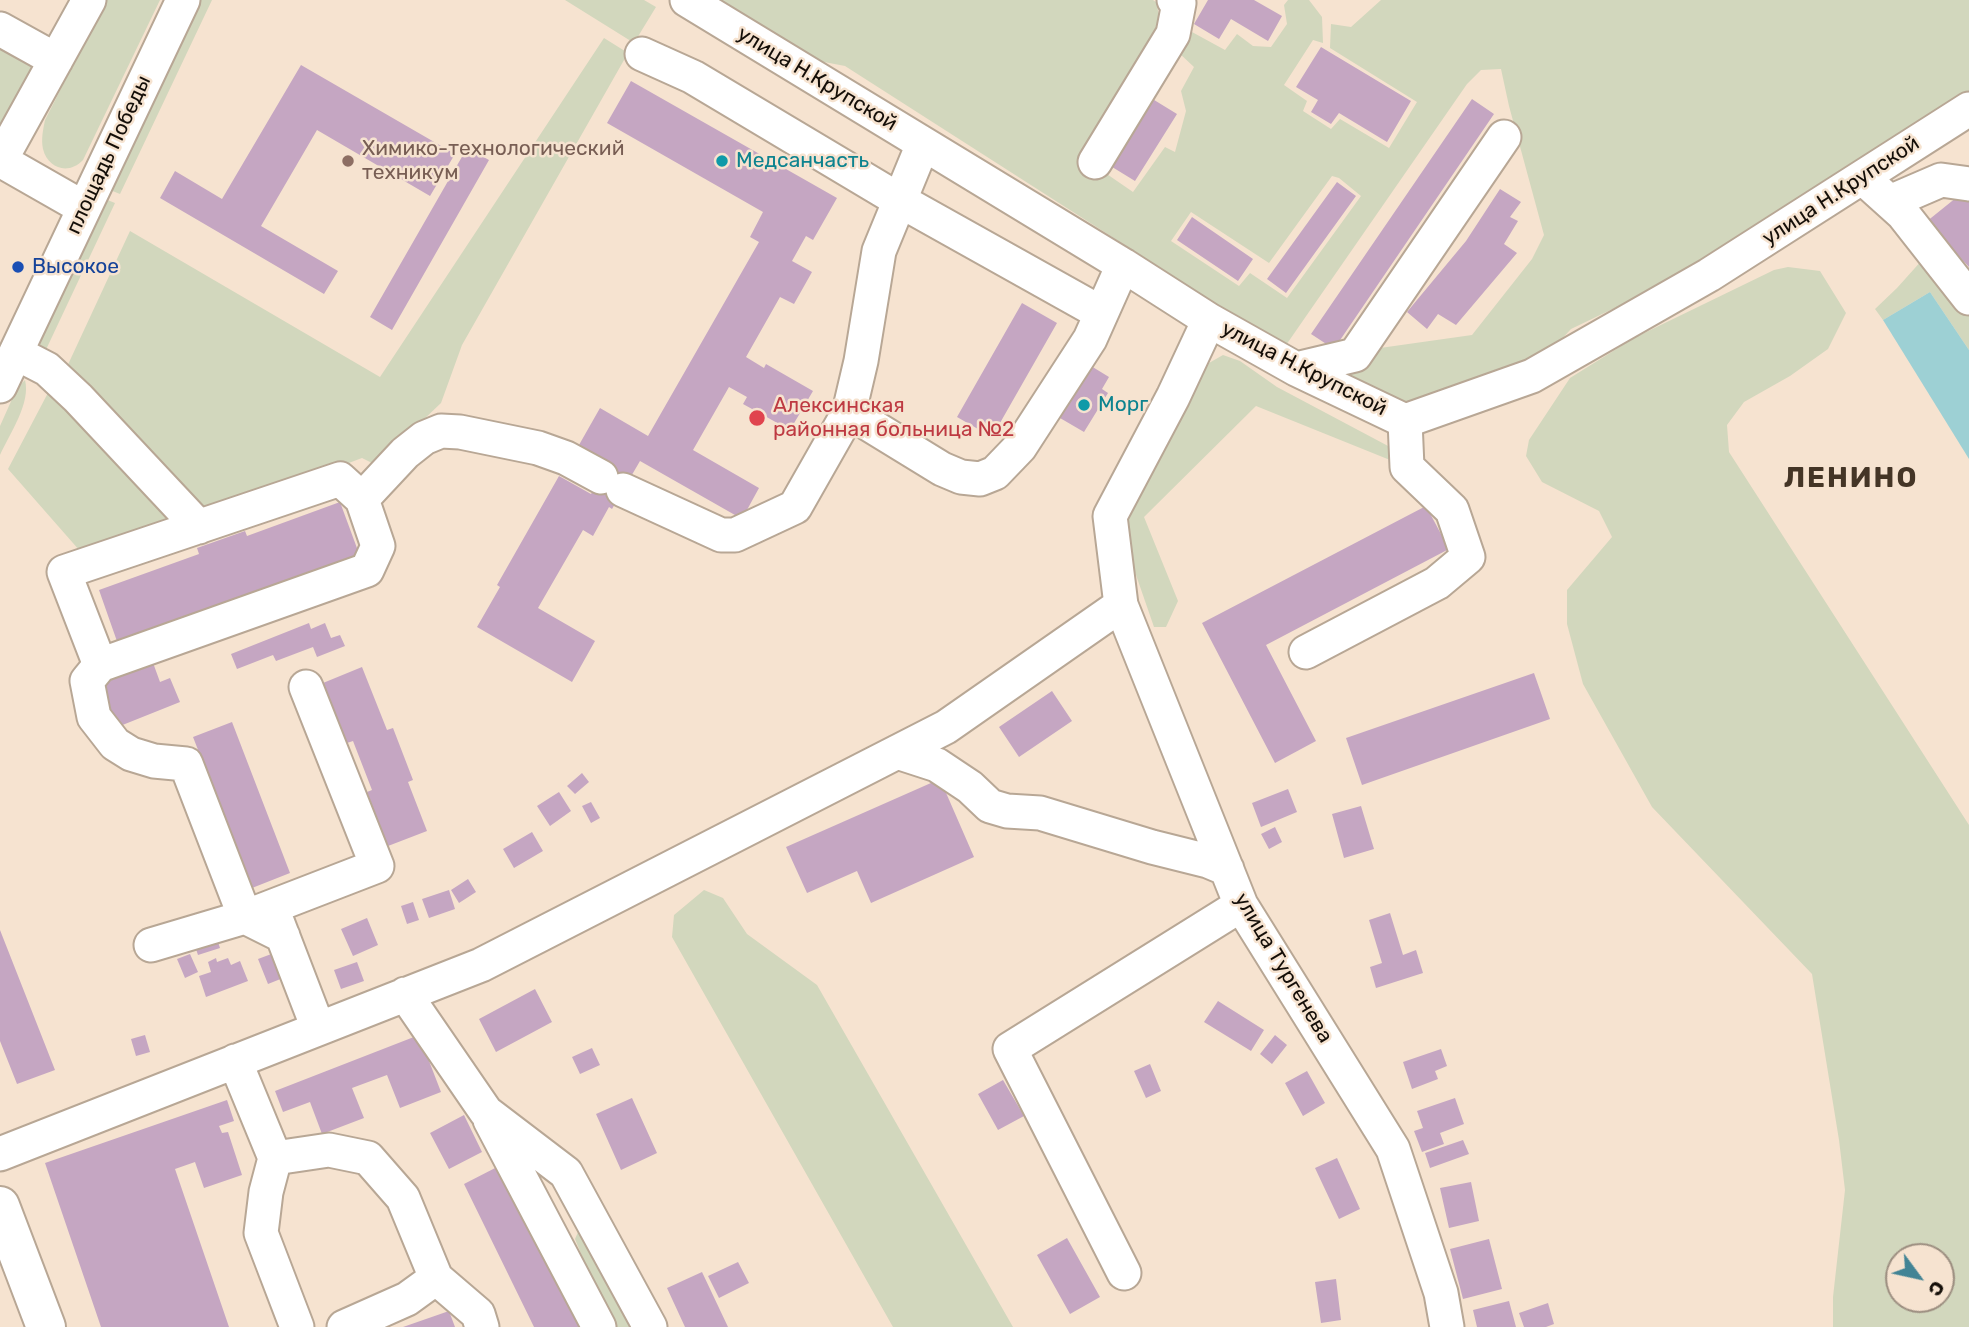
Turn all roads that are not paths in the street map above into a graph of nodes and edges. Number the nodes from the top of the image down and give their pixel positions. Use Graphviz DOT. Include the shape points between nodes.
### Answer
graph roads {
  1 [pos="89,0"];
  2 [pos="183,0"];
  3 [pos="687,0"];
  4 [pos="1176,1"];
  5 [pos="0,29"];
  6 [pos="642,54"];
  7 [pos="56,60"];
  8 [pos="1969,109"];
  9 [pos="1504,137"];
  10 [pos="923,144"];
  11 [pos="0,161"];
  12 [pos="1095,162"];
  13 [pos="1863,178"];
  14 [pos="1969,184"];
  15 [pos="899,201"];
  16 [pos="1889,202"];
  17 [pos="84,208"];
  18 [pos="1123,265"];
  19 [pos="1969,298"];
  20 [pos="1101,313"];
  21 [pos="1209,320"];
  22 [pos="16,353"];
  23 [pos="1296,369"];
  24 [pos="0,386"];
  25 [pos="849,412"];
  26 [pos="1405,421"];
  27 [pos="362,499"];
  28 [pos="198,527"];
  29 [pos="1121,605"];
  30 [pos="1306,652"];
  31 [pos="100,665"];
  32 [pos="306,687"];
  33 [pos="897,752"];
  34 [pos="1227,869"];
  35 [pos="1241,905"];
  36 [pos="267,920"];
  37 [pos="151,946"];
  38 [pos="405,994"];
  39 [pos="318,1028"];
  40 [pos="235,1062"];
  41 [pos="486,1112"];
  42 [pos="0,1154"];
  43 [pos="275,1158"];
  44 [pos="0,1206"];
  45 [pos="1124,1273"];
  46 [pos="436,1278"];
  47 [pos="46,1327"];
  48 [pos="298,1327"];
  49 [pos="344,1327"];
  50 [pos="482,1327"];
  51 [pos="599,1327"];
  52 [pos="650,1327"];
  53 [pos="1447,1327"];
  1 -- 7 [label="street"];
  2 -- 17 [label="street, площадь Победы"];
  3 -- 10 [label="street, улица Н.Крупской"];
  4 -- 12 [label="street" via="1172,34"];
  5 -- 7 [label="street"];
  6 -- 15 [label="street" via="693,77"];
  7 -- 11 [label="street"];
  8 -- 13 [label="street, улица Н.Крупской"];
  9 -- 23 [label="street" via="1355,355"];
  10 -- 15 [label="street"];
  10 -- 18 [label="street, улица Н.Крупской"];
  11 -- 17 [label="street"];
  13 -- 16 [label="street"];
  13 -- 26 [label="street, улица Н.Крупской" via="1709,275 1532,376"];
  14 -- 16 [label="street" via="1941,180"];
  15 -- 20 [label="street"];
  15 -- 25 [label="street" via="879,251"];
  16 -- 19 [label="street"];
  17 -- 22 [label="street, площадь Победы"];
  18 -- 20 [label="street"];
  18 -- 21 [label="street, улица Н.Крупской"];
  20 -- 25 [label="street" via="1090,339 1020,447 995,473 980,479 942,469"];
  21 -- 23 [label="street, улица Н.Крупской"];
  21 -- 29 [label="street, улица Тургенева" via="1110,516"];
  22 -- 24 [label="street, площадь Победы"];
  22 -- 28 [label="street" via="47,369 62,383"];
  23 -- 26 [label="street, улица Н.Крупской"];
  25 -- 27 [label="street" via="794,507 735,535 721,535 566,458 460,432 441,431 424,438"];
  26 -- 30 [label="street" via="1407,467 1452,510 1468,557 1437,583"];
  27 -- 28 [label="street" via="340,479"];
  27 -- 31 [label="street" via="378,546 367,570"];
  28 -- 31 [label="street" via="64,572"];
  29 -- 33 [label="street" via="946,727"];
  29 -- 34 [label="street, улица Тургенева"];
  31 -- 36 [label="street" via="87,681 94,717 115,744 131,754 186,764"];
  32 -- 36 [label="street" via="377,866"];
  33 -- 34 [label="street" via="937,765 990,806 1040,813"];
  33 -- 38 [label="street" via="481,965"];
  34 -- 35 [label="street, улица Тургенева"];
  35 -- 45 [label="street" via="1010,1049"];
  35 -- 53 [label="street, улица Тургенева" via="1393,1149 1441,1293"];
  36 -- 37 [label="street"];
  36 -- 39 [label="street"];
  38 -- 39 [label="street"];
  38 -- 41 [label="street"];
  39 -- 40 [label="street"];
  40 -- 42 [label="street"];
  40 -- 43 [label="street"];
  41 -- 51 [label="street"];
  41 -- 52 [label="street" via="566,1173"];
  43 -- 46 [label="street" via="329,1150 368,1157 403,1198"];
  43 -- 48 [label="street" via="261,1233"];
  44 -- 47 [label="main road"];
  46 -- 49 [label="street" via="407,1299"];
  46 -- 50 [label="street" via="478,1314"];
}
